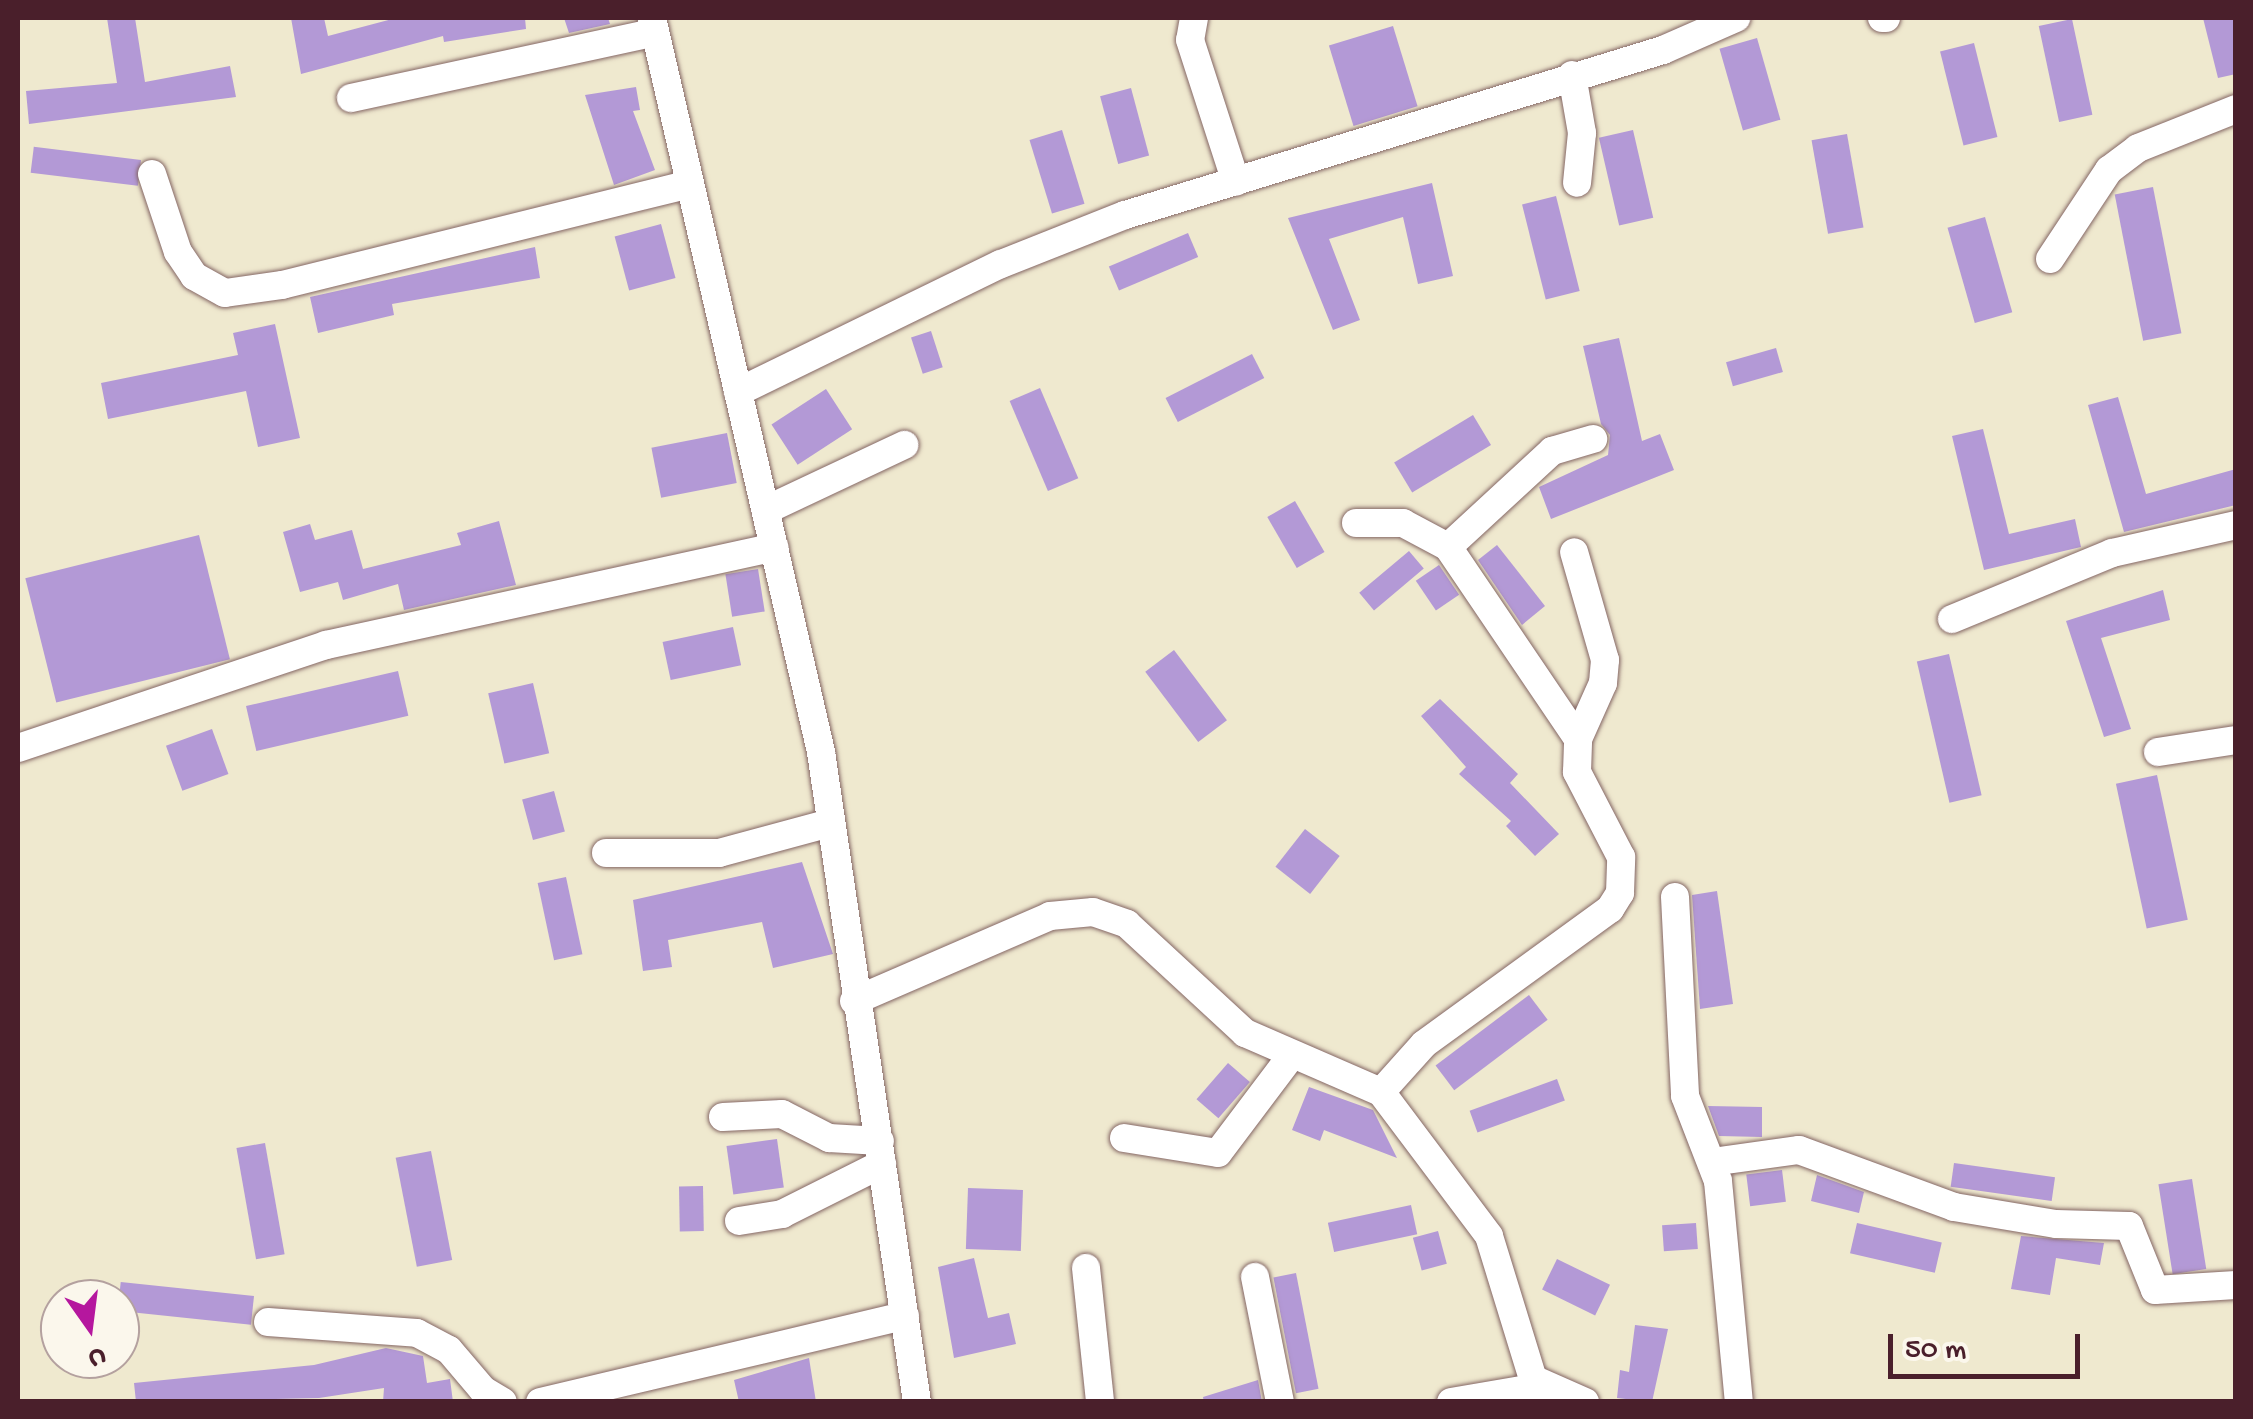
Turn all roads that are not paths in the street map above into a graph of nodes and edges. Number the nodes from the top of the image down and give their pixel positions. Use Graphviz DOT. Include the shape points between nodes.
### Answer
graph roads {
  1 [pos="1194,18"];
  2 [pos="1736,18"];
  3 [pos="654,25"];
  4 [pos="1572,76"];
  5 [pos="351,98"];
  6 [pos="2236,108"];
  7 [pos="152,174"];
  8 [pos="1236,182"];
  9 [pos="1576,183"];
  10 [pos="690,184"];
  11 [pos="2050,259"];
  12 [pos="738,392"];
  13 [pos="1593,439"];
  14 [pos="904,445"];
  15 [pos="766,510"];
  16 [pos="1356,523"];
  17 [pos="2236,525"];
  18 [pos="774,547"];
  19 [pos="1448,547"];
  20 [pos="1574,552"];
  21 [pos="1952,619"];
  22 [pos="1578,739"];
  23 [pos="2236,740"];
  24 [pos="18,748"];
  25 [pos="2158,752"];
  26 [pos="830,823"];
  27 [pos="606,853"];
  28 [pos="1675,897"];
  29 [pos="854,1002"];
  30 [pos="1291,1056"];
  31 [pos="1382,1092"];
  32 [pos="723,1117"];
  33 [pos="1124,1138"];
  34 [pos="881,1153"];
  35 [pos="1712,1162"];
  36 [pos="739,1221"];
  37 [pos="1086,1268"];
  38 [pos="1255,1277"];
  39 [pos="2236,1285"];
  40 [pos="905,1316"];
  41 [pos="268,1322"];
  42 [pos="1540,1387"];
  43 [pos="503,1402"];
  44 [pos="540,1402"];
  45 [pos="918,1402"];
  46 [pos="1100,1402"];
  47 [pos="1280,1402"];
  48 [pos="1451,1402"];
  49 [pos="1585,1402"];
  50 [pos="1738,1402"];
  1 -- 8 [label="street" via="1190,40"];
  2 -- 4 [label="street" via="1663,50"];
  3 -- 5 [label="street"];
  3 -- 10 [label="street"];
  4 -- 8 [label="street"];
  4 -- 9 [label="street" via="1582,133"];
  6 -- 11 [label="street" via="2138,148 2109,170"];
  7 -- 10 [label="street" via="178,252 194,276 226,293 282,285"];
  8 -- 12 [label="street" via="1124,215 1001,264"];
  10 -- 12 [label="street"];
  12 -- 15 [label="street"];
  13 -- 19 [label="street" via="1552,451"];
  14 -- 15 [label="street"];
  15 -- 18 [label="street"];
  16 -- 19 [label="street" via="1403,522"];
  17 -- 21 [label="street" via="2112,553"];
  18 -- 24 [label="street" via="326,646"];
  18 -- 26 [label="street" via="821,752"];
  19 -- 22 [label="street"];
  20 -- 22 [label="street" via="1605,660 1603,683"];
  22 -- 31 [label="street" via="1579,783 1621,857 1620,894 1610,910 1424,1044"];
  23 -- 25 [label="street"];
  26 -- 27 [label="street" via="720,852"];
  26 -- 29 [label="street"];
  28 -- 35 [label="street" via="1685,1096"];
  29 -- 30 [label="street" via="1050,916 1092,912 1127,924 1217,1010"];
  29 -- 34 [label="street"];
  30 -- 31 [label="street"];
  30 -- 33 [label="street" via="1218,1153"];
  31 -- 42 [label="street" via="1489,1236"];
  32 -- 34 [label="street" via="782,1114 829,1138"];
  34 -- 36 [label="street" via="782,1214"];
  34 -- 40 [label="street"];
  35 -- 39 [label="street" via="1799,1150 1954,1207 2056,1224 2129,1226 2155,1290"];
  35 -- 50 [label="street"];
  37 -- 46 [label="street"];
  38 -- 47 [label="street"];
  40 -- 44 [label="street"];
  40 -- 45 [label="street"];
  41 -- 43 [label="street" via="417,1333 449,1350"];
  42 -- 48 [label="street"];
  42 -- 49 [label="street"];
}
